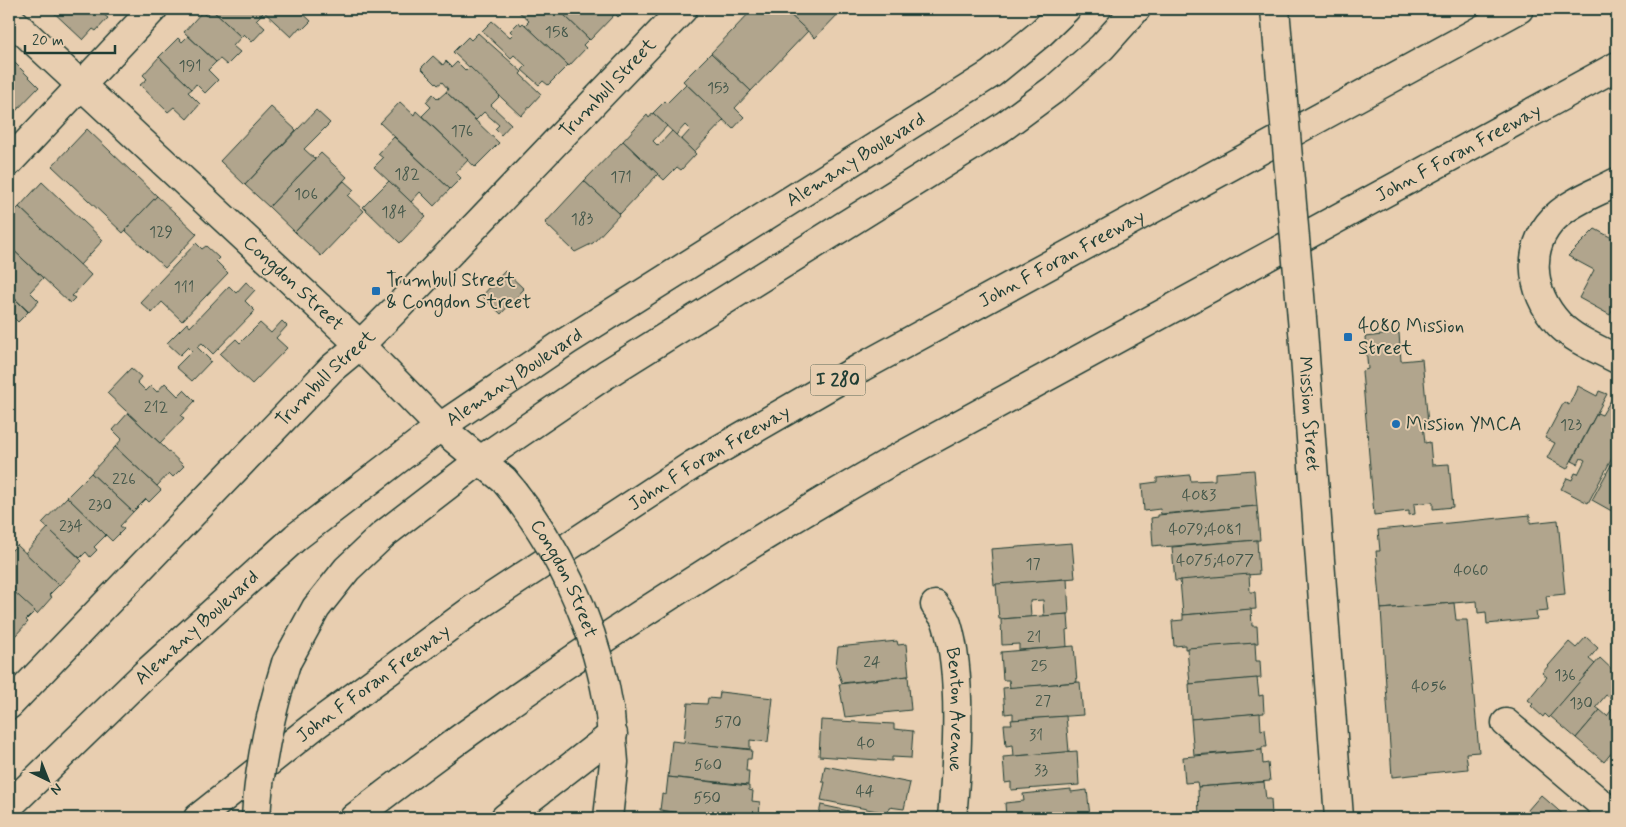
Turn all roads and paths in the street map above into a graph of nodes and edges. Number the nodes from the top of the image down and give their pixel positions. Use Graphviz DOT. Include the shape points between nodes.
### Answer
graph roads {
  1 [pos="153,9"];
  2 [pos="683,9"];
  3 [pos="1066,9"];
  4 [pos="1136,9"];
  5 [pos="1275,9"];
  6 [pos="1520,9"];
  7 [pos="9,18"];
  8 [pos="1617,66"];
  9 [pos="80,85"];
  10 [pos="9,162"];
  11 [pos="1617,182"];
  12 [pos="360,345"];
  13 [pos="1617,359"];
  14 [pos="440,427"];
  15 [pos="479,460"];
  16 [pos="935,605"];
  17 [pos="9,704"];
  18 [pos="1506,723"];
  19 [pos="611,724"];
  20 [pos="9,806"];
  21 [pos="1617,817"];
  22 [pos="198,818"];
  23 [pos="256,818"];
  24 [pos="354,818"];
  25 [pos="505,818"];
  26 [pos="608,818"];
  27 [pos="952,818"];
  28 [pos="1339,818"];
  1 -- 9 [label="main road"];
  2 -- 12 [label="main road, Trumbull Street"];
  3 -- 14 [label="main road, Alemany Boulevard" via="991,74 567,341"];
  4 -- 15 [label="main road" via="1102,47 1057,88 1004,126 605,375"];
  5 -- 28 [label="main road, Mission Street, bridge" via="1303,330"];
  6 -- 22 [label="main road, John F Foran Freeway / I 280" via="871,362 694,464 434,637 321,720"];
  7 -- 9 [label="main road, Congdon Street"];
  8 -- 24 [label="main road, John F Foran Freeway" via="893,460 796,517 560,667"];
  9 -- 10 [label="main road"];
  9 -- 12 [label="main road, Congdon Street"];
  11 -- 13 [label="main road" via="1558,214 1536,249 1533,270 1537,291 1559,325 1576,338"];
  12 -- 14 [label="main road, Congdon Street"];
  12 -- 17 [label="main road, Trumbull Street" via="331,370"];
  14 -- 15 [label="main road, Congdon Street"];
  14 -- 20 [label="main road, Alemany Boulevard" via="296,537 220,604"];
  15 -- 19 [label="main road, Congdon Street, bridge" via="513,491 555,550 578,595 600,662"];
  15 -- 23 [label="main road, bridge" via="383,535 347,569 316,608 286,663 265,740"];
  16 -- 27 [label="main road, Benton Avenue" via="946,622 952,645 957,711"];
  18 -- 21 [label="main road"];
  19 -- 25 [label="main road"];
  19 -- 26 [label="main road, Congdon Street" via="614,762"];
}
